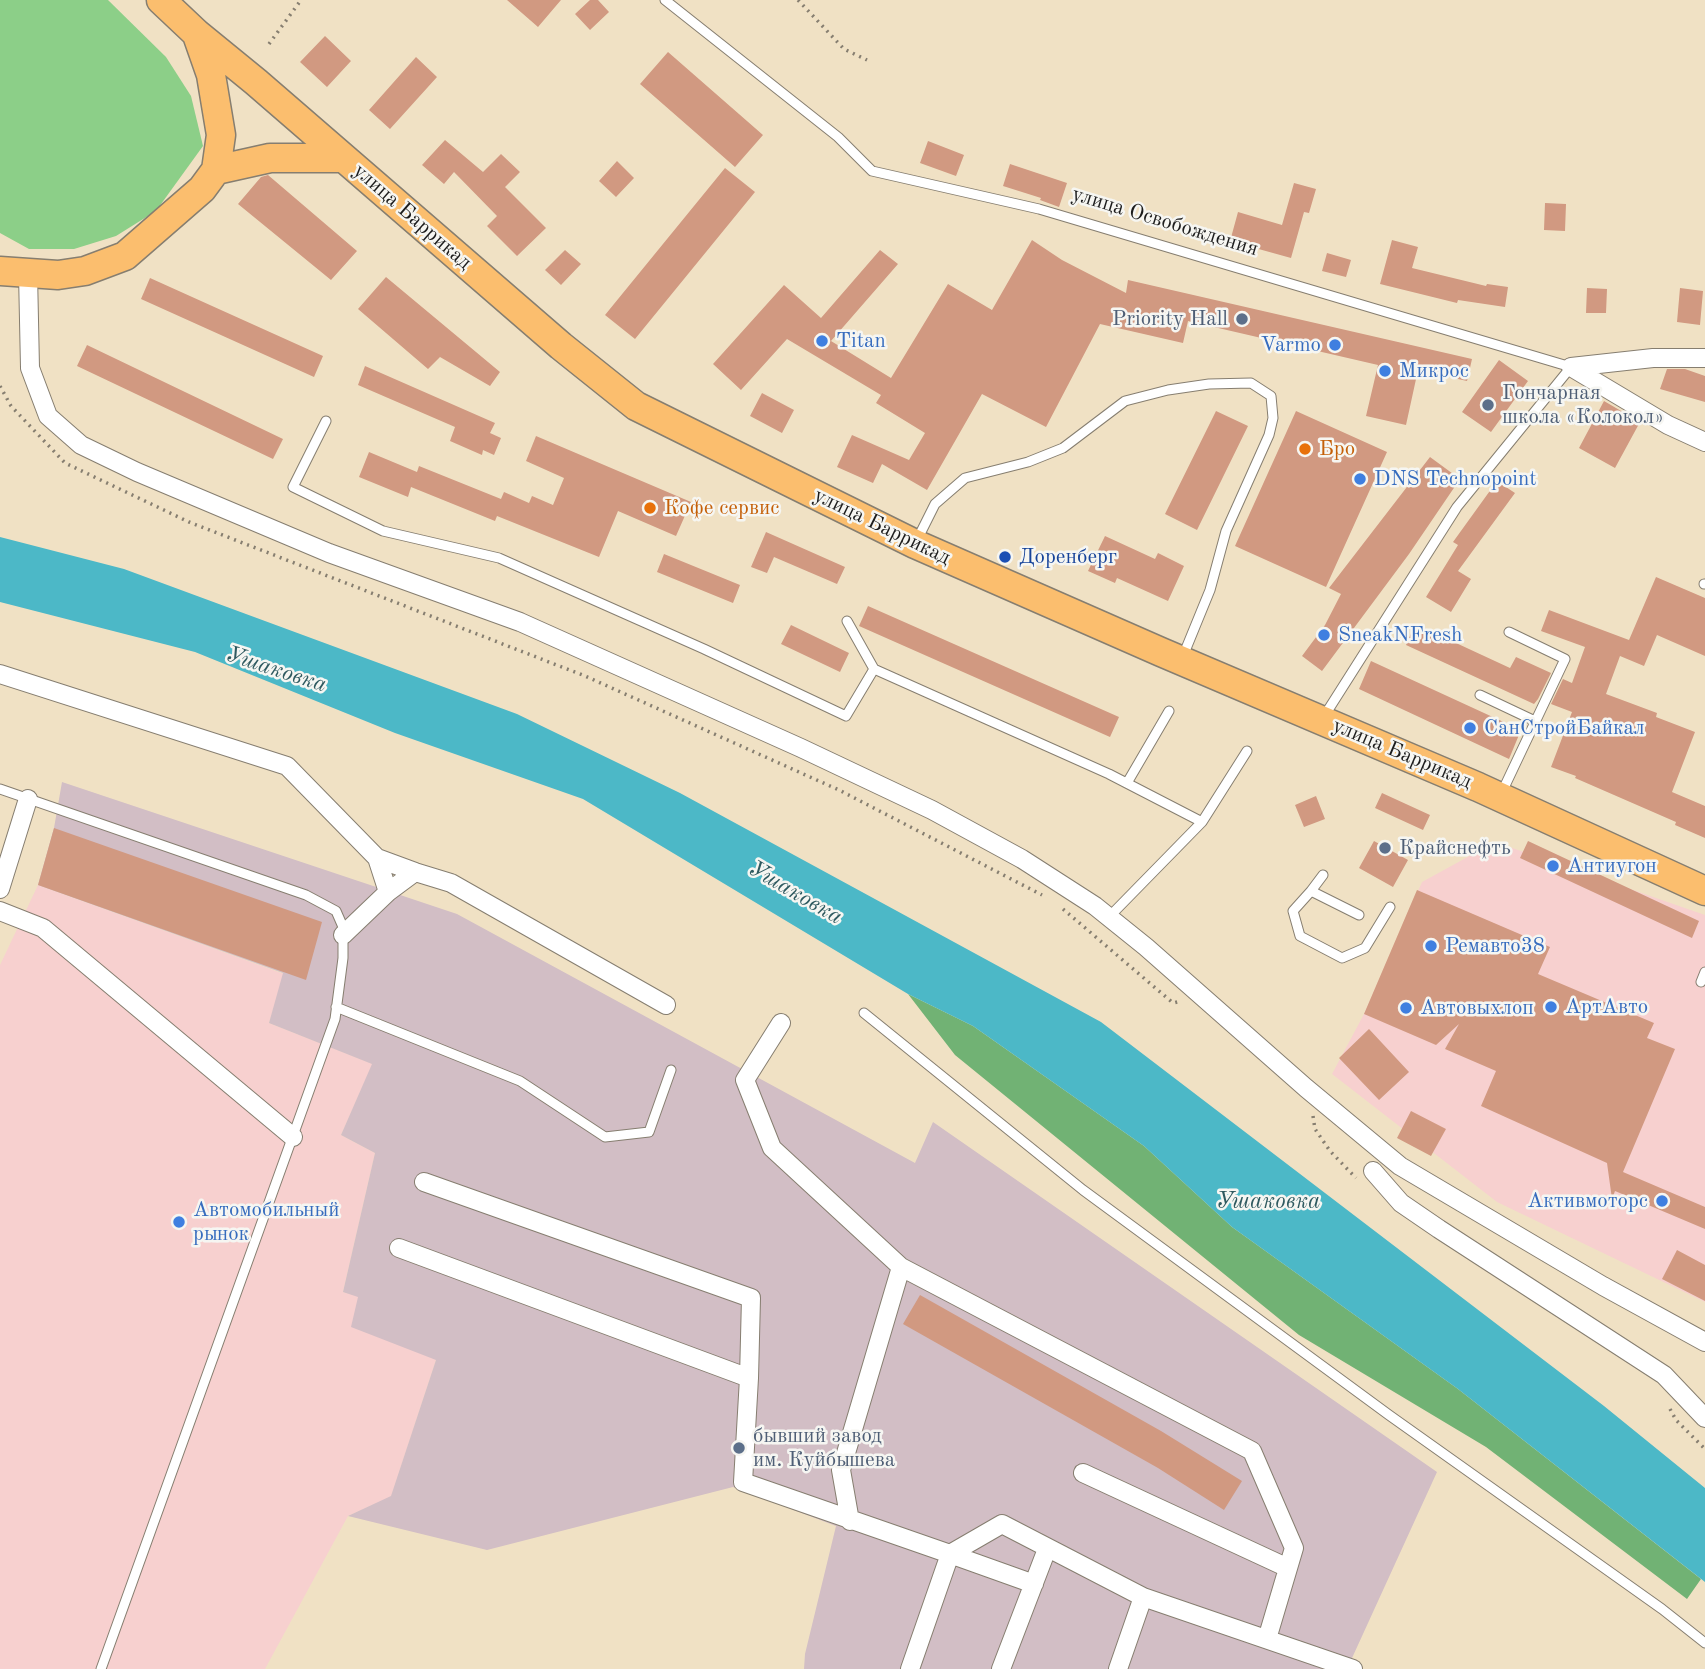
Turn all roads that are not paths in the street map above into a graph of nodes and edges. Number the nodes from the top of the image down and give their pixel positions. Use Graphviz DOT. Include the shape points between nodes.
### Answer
graph roads {
  1 [pos="161,0"];
  2 [pos="665,0"];
  3 [pos="196,33"];
  4 [pos="343,158"];
  5 [pos="216,170"];
  6 [pos="0,271"];
  7 [pos="28,273"];
  8 [pos="1705,358"];
  9 [pos="1571,367"];
  10 [pos="326,421"];
  11 [pos="1705,442"];
  12 [pos="915,544"];
  13 [pos="847,621"];
  14 [pos="1509,632"];
  15 [pos="1181,660"];
  16 [pos="874,669"];
  17 [pos="0,674"];
  18 [pos="1480,695"];
  19 [pos="1169,711"];
  20 [pos="1322,720"];
  21 [pos="1535,721"];
  22 [pos="1247,751"];
  23 [pos="1127,783"];
  24 [pos="0,789"];
  25 [pos="1499,797"];
  26 [pos="28,799"];
  27 [pos="1202,822"];
  28 [pos="377,858"];
  29 [pos="415,872"];
  30 [pos="1323,875"];
  31 [pos="0,889"];
  32 [pos="1311,891"];
  33 [pos="1705,891"];
  34 [pos="388,892"];
  35 [pos="1390,907"];
  36 [pos="0,911"];
  37 [pos="1359,915"];
  38 [pos="1109,917"];
  39 [pos="343,935"];
  40 [pos="1705,972"];
  41 [pos="1701,982"];
  42 [pos="666,1005"];
  43 [pos="337,1007"];
  44 [pos="864,1013"];
  45 [pos="781,1023"];
  46 [pos="671,1070"];
  47 [pos="288,1133"];
  48 [pos="1373,1171"];
  49 [pos="425,1182"];
  50 [pos="399,1248"];
  51 [pos="901,1267"];
  52 [pos="1705,1342"];
  53 [pos="749,1378"];
  54 [pos="1705,1418"];
  55 [pos="1083,1473"];
  56 [pos="850,1521"];
  57 [pos="1047,1549"];
  58 [pos="950,1554"];
  59 [pos="1288,1568"];
  60 [pos="1034,1584"];
  61 [pos="1143,1597"];
  62 [pos="1267,1639"];
  63 [pos="1705,1643"];
  64 [pos="101,1669"];
  65 [pos="910,1669"];
  66 [pos="1001,1669"];
  67 [pos="1118,1669"];
  68 [pos="1353,1669"];
  1 -- 3 [label="main road, улица Баррикад"];
  2 -- 9 [label="lane, улица Освобождения" via="838,137 872,170 1039,209"];
  3 -- 4 [label="main road, улица Баррикад"];
  3 -- 5 [label="main road" via="220,121"];
  4 -- 5 [label="main road" via="270,158"];
  4 -- 12 [label="main road, улица Баррикад" via="636,406"];
  5 -- 7 [label="main road" via="202,189 125,256 85,271"];
  6 -- 7 [label="main road"];
  7 -- 38 [label="street" via="30,368 48,416 81,445 329,552 520,622 801,748 1022,859"];
  8 -- 9 [label="street, улица Освобождения"];
  9 -- 11 [label="street"];
  9 -- 20 [label="lane" via="1457,507"];
  10 -- 16 [label="lane" via="293,487 383,531 499,558 846,716"];
  12 -- 15 [label="main road, улица Баррикад"];
  12 -- 15 [label="lane" via="934,504 965,478 1063,448 1125,401 1209,384 1251,383 1271,396 1271,426 1226,531 1210,590"];
  13 -- 16 [label="lane"];
  14 -- 21 [label="lane" via="1564,659"];
  15 -- 20 [label="main road, улица Баррикад"];
  16 -- 23 [label="lane"];
  17 -- 28 [label="street" via="287,766"];
  18 -- 21 [label="lane"];
  19 -- 23 [label="lane"];
  20 -- 25 [label="main road, улица Баррикад"];
  21 -- 25 [label="lane"];
  22 -- 27 [label="lane"];
  23 -- 27 [label="lane"];
  24 -- 26 [label="lane"];
  25 -- 33 [label="main road, улица Баррикад"];
  26 -- 31 [label="street"];
  26 -- 39 [label="lane" via="306,895 336,911"];
  27 -- 38 [label="lane"];
  28 -- 29 [label="street"];
  28 -- 34 [label="street"];
  29 -- 34 [label="street"];
  29 -- 42 [label="street" via="451,883"];
  30 -- 32 [label="lane"];
  32 -- 35 [label="lane" via="1293,911 1300,936 1342,958 1365,948"];
  32 -- 37 [label="lane"];
  34 -- 39 [label="street"];
  36 -- 47 [label="street" via="43,928"];
  38 -- 52 [label="street" via="1400,1166"];
  39 -- 43 [label="lane"];
  40 -- 41 [label="lane"];
  43 -- 46 [label="lane" via="520,1081 605,1137 649,1132"];
  43 -- 47 [label="lane"];
  44 -- 63 [label="lane" via="1083,1190"];
  45 -- 51 [label="street" via="745,1080 772,1147"];
  47 -- 64 [label="lane"];
  48 -- 54 [label="street" via="1401,1203 1664,1375"];
  49 -- 53 [label="street" via="751,1298"];
  50 -- 53 [label="street"];
  51 -- 56 [label="street" via="841,1470"];
  51 -- 59 [label="street" via="1252,1451 1294,1548"];
  53 -- 56 [label="street" via="743,1482"];
  55 -- 59 [label="street"];
  56 -- 58 [label="street"];
  57 -- 60 [label="street"];
  58 -- 60 [label="street"];
  58 -- 61 [label="street" via="1002,1524"];
  58 -- 65 [label="street"];
  59 -- 62 [label="street"];
  60 -- 66 [label="street"];
  61 -- 62 [label="street"];
  61 -- 67 [label="street"];
  62 -- 68 [label="street"];
}
